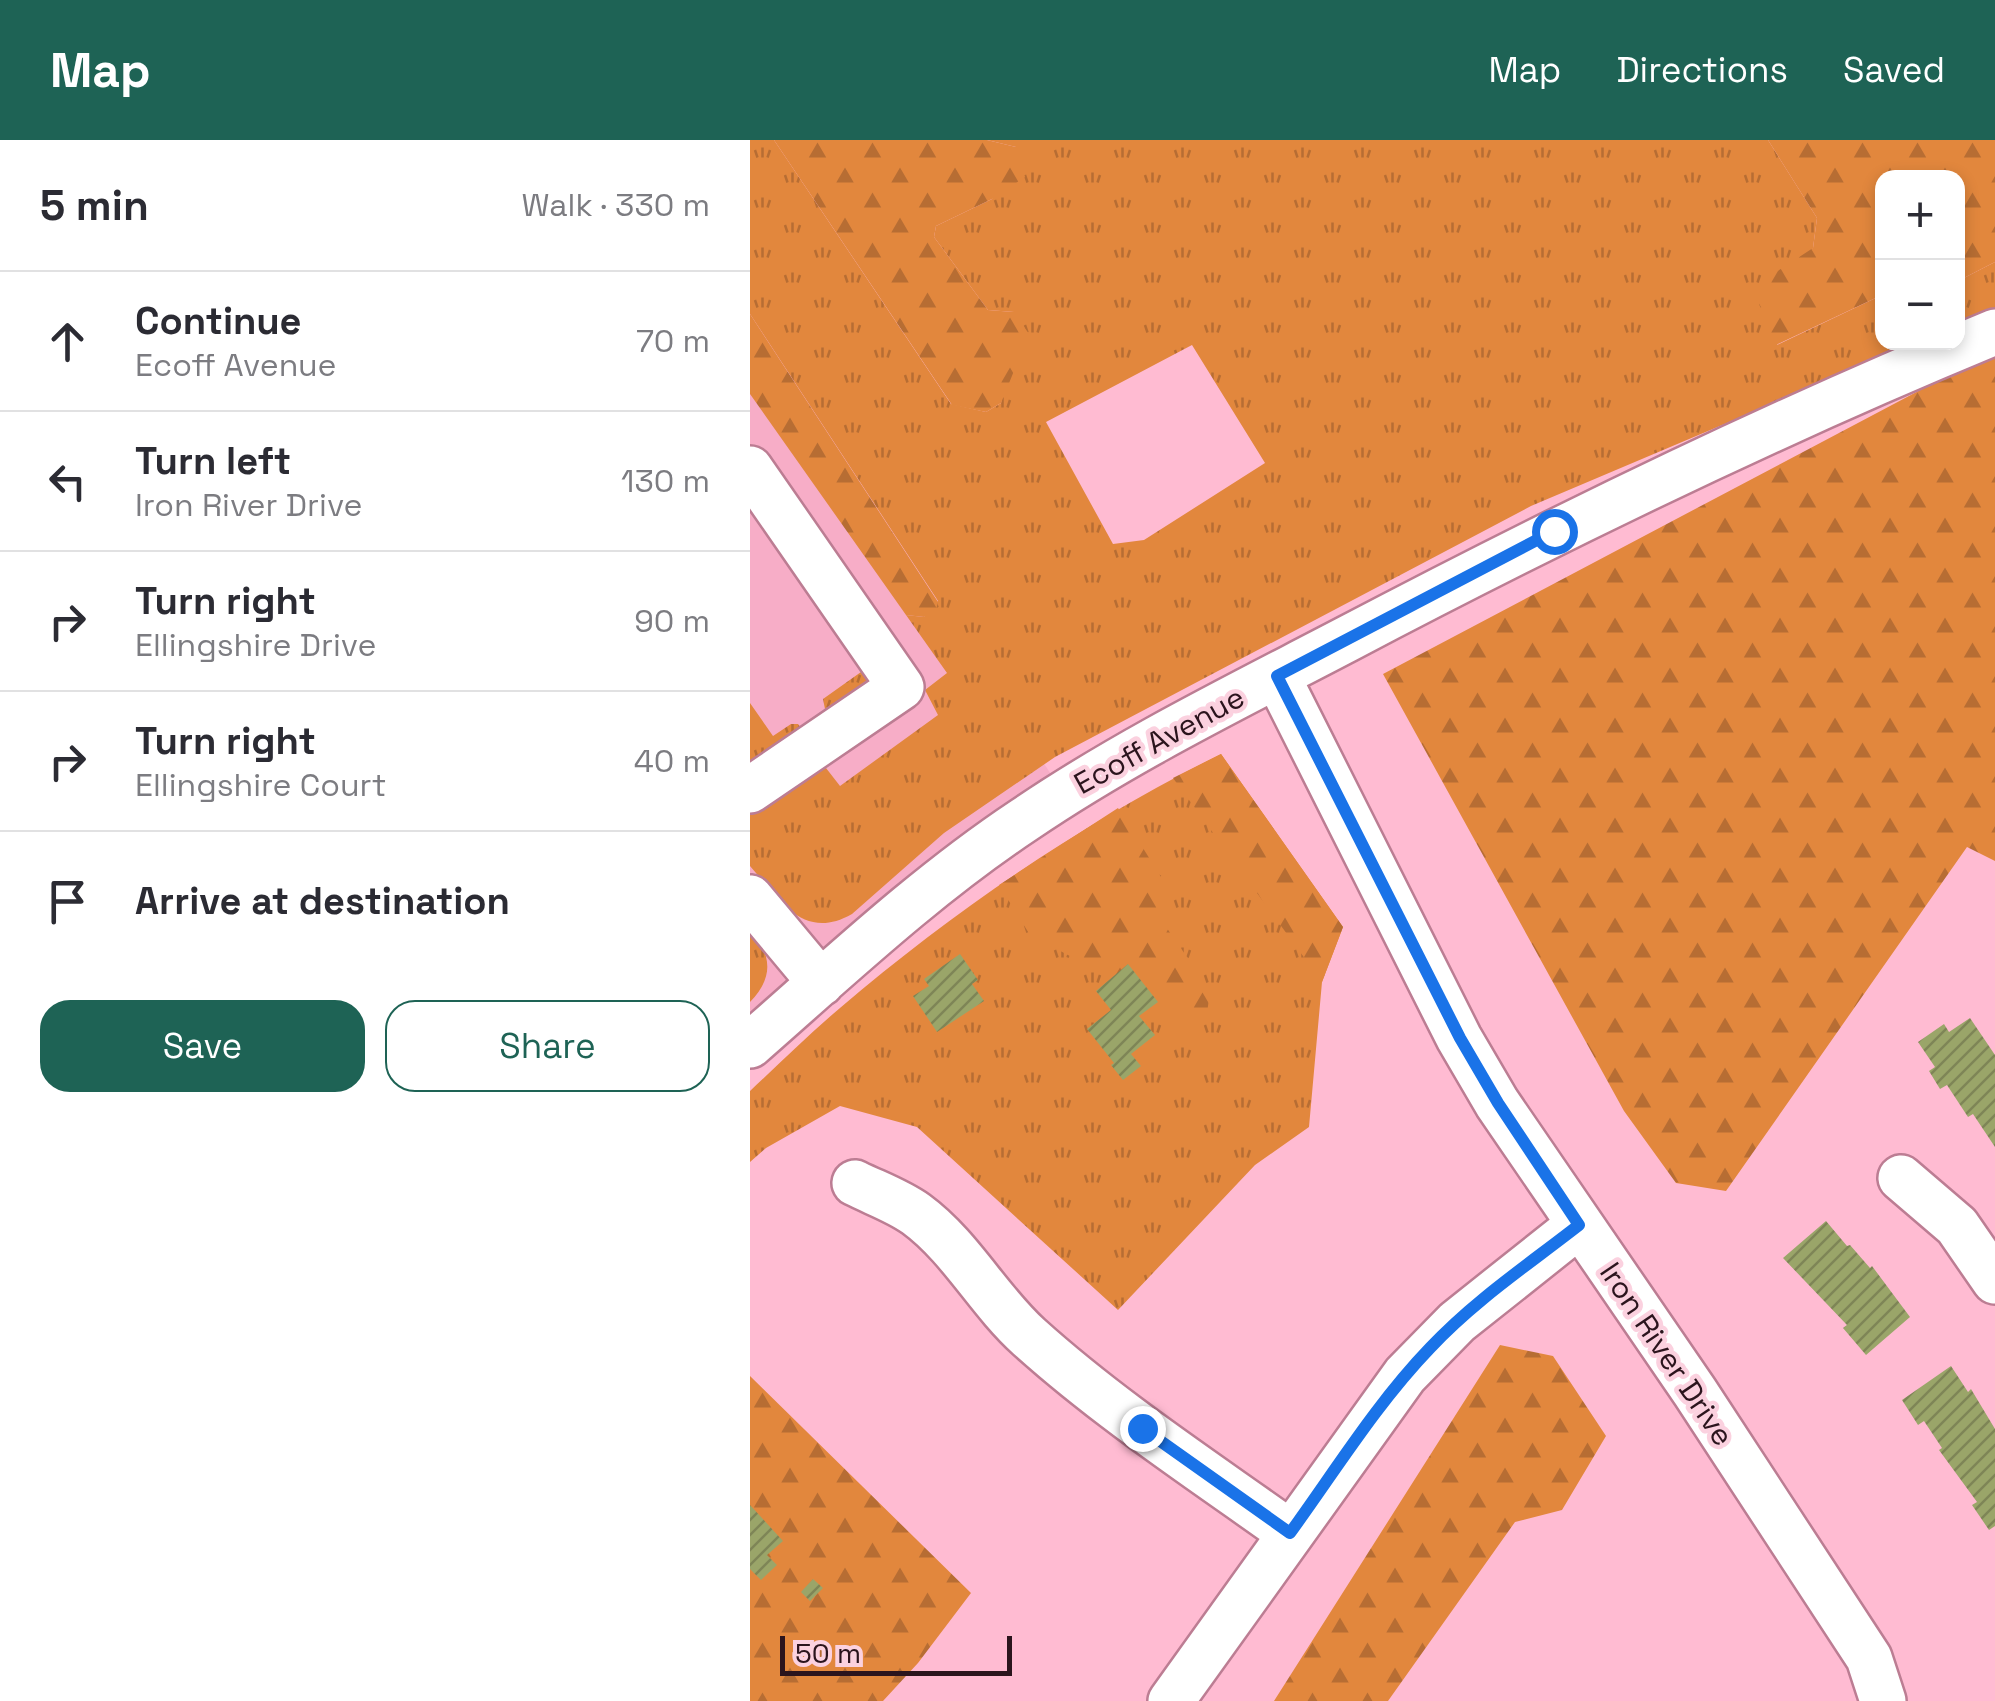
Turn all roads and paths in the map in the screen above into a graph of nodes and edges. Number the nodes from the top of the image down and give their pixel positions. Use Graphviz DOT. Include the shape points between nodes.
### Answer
graph roads {
  1 [pos="1995,332"];
  2 [pos="750,470"];
  3 [pos="1277,676"];
  4 [pos="750,790"];
  5 [pos="750,898"];
  6 [pos="821,983"];
  7 [pos="750,1044"];
  8 [pos="1901,1178"];
  9 [pos="855,1183"];
  10 [pos="1579,1225"];
  11 [pos="1995,1280"];
  12 [pos="1290,1533"];
  13 [pos="1869,1658"];
  14 [pos="1171,1701"];
  15 [pos="1883,1701"];
  16 [pos="1916,1701"];
  1 -- 3 [label="street, Ecoff Avenue" via="1554,531"];
  2 -- 4 [label="street" via="901,686"];
  3 -- 6 [label="street, Ecoff Avenue" via="1129,754 1021,822"];
  3 -- 10 [label="street, Iron River Drive" via="1460,1038"];
  5 -- 6 [label="street"];
  6 -- 7 [label="street, Ecoff Avenue"];
  8 -- 11 [label="street" via="1957,1226"];
  9 -- 12 [label="street" via="916,1214 1027,1336"];
  10 -- 12 [label="street" via="1430,1347"];
  10 -- 13 [label="street, Iron River Drive"];
  12 -- 14 [label="street"];
  13 -- 15 [label="street, Iron River Drive"];
  13 -- 16 [label="street, Iron River Drive"];
}
